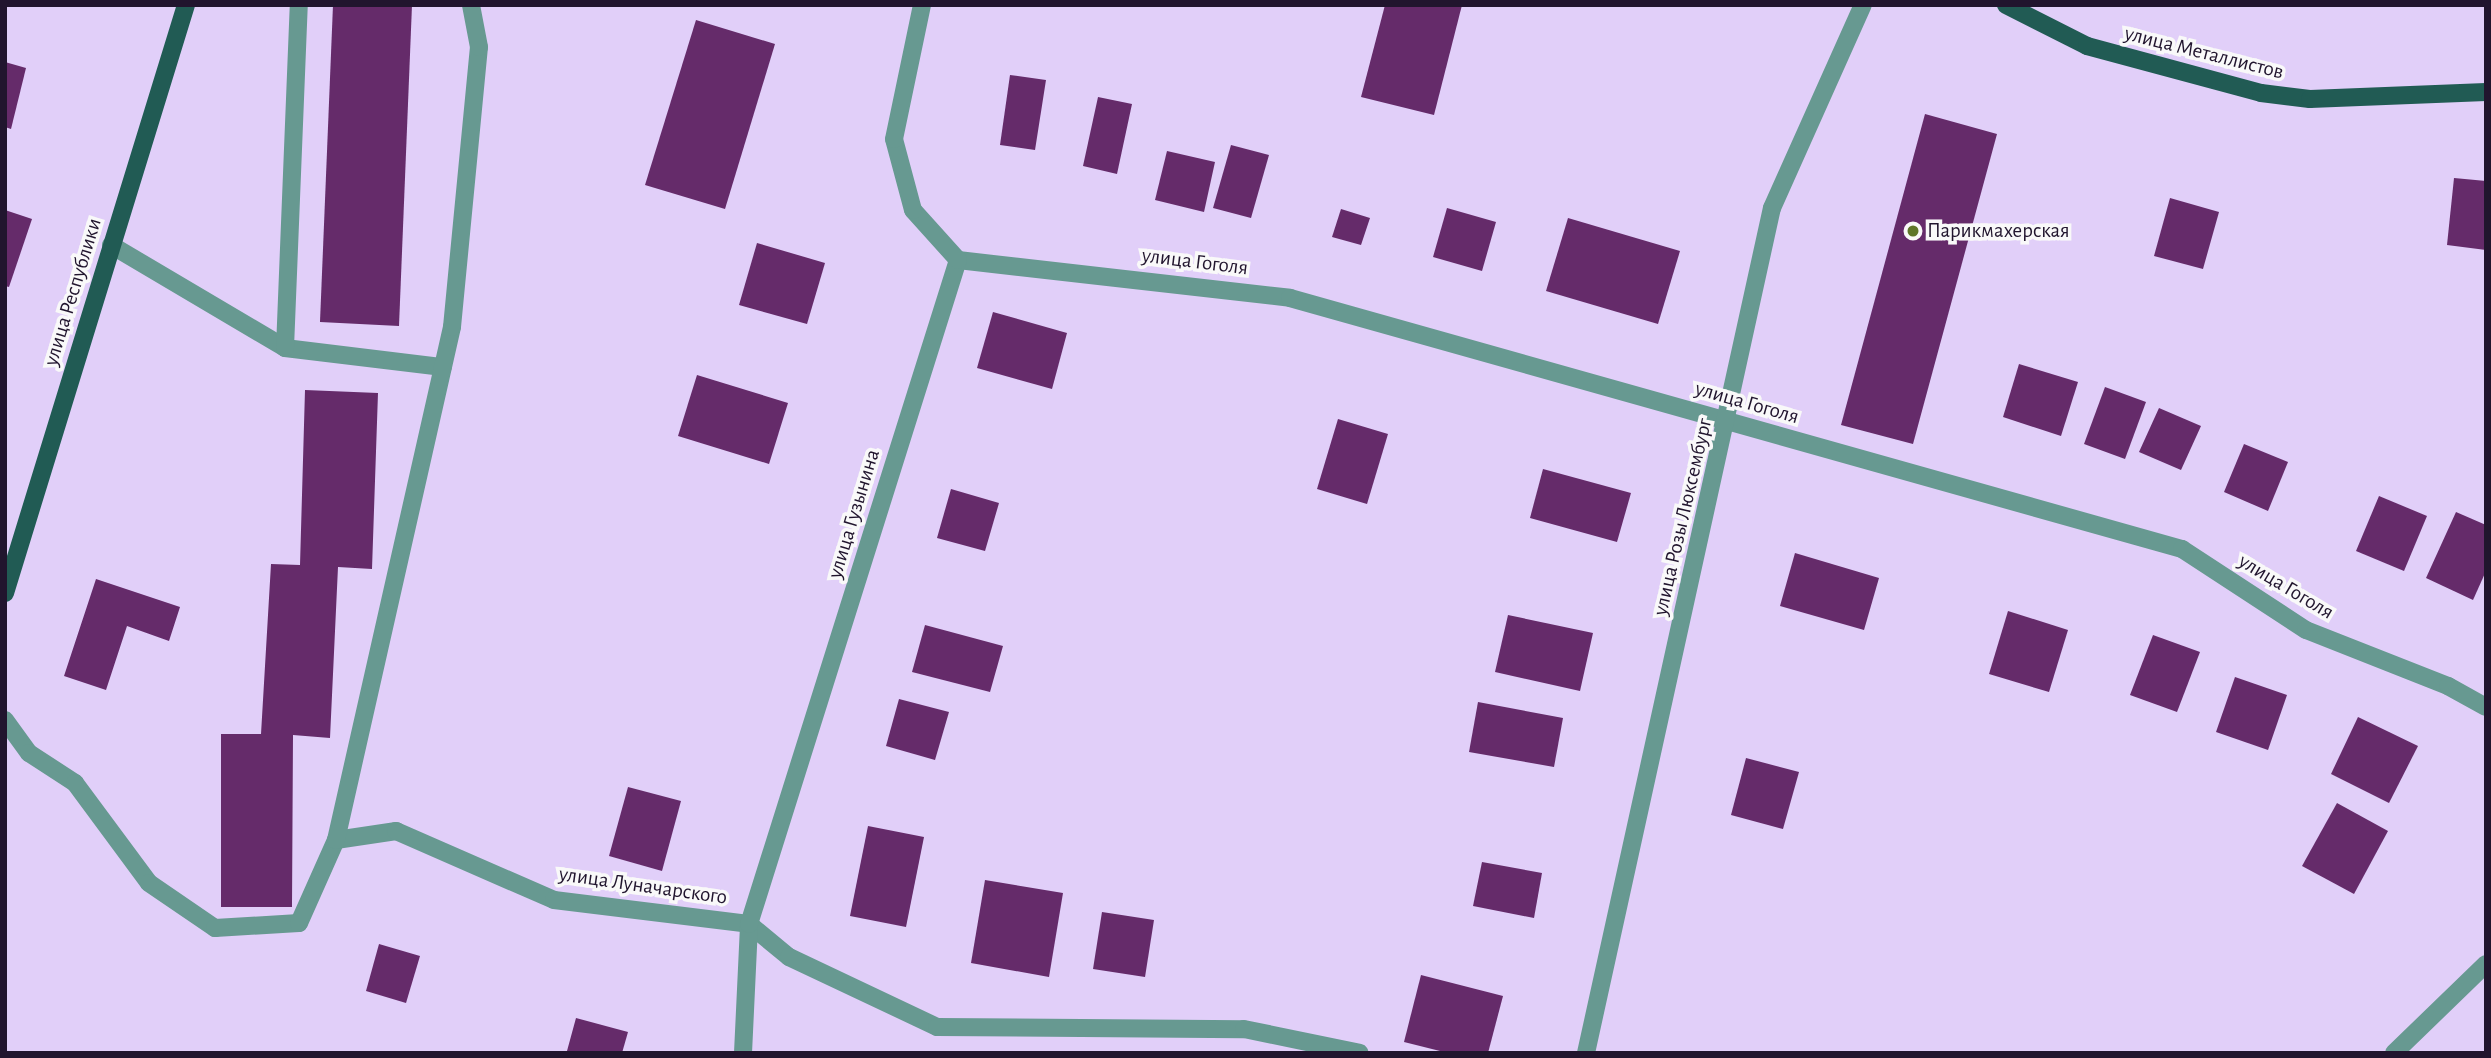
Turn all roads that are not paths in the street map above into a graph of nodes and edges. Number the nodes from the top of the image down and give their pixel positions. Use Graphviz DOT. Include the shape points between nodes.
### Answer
graph roads {
  1 [pos="186,5"];
  2 [pos="299,5"];
  3 [pos="471,5"];
  4 [pos="922,5"];
  5 [pos="1863,5"];
  6 [pos="2006,5"];
  7 [pos="2486,92"];
  8 [pos="111,245"];
  9 [pos="958,260"];
  10 [pos="285,348"];
  11 [pos="443,367"];
  12 [pos="1728,422"];
  13 [pos="5,593"];
  14 [pos="2486,707"];
  15 [pos="5,720"];
  16 [pos="336,840"];
  17 [pos="749,924"];
  18 [pos="2486,964"];
  19 [pos="743,1053"];
  20 [pos="1360,1053"];
  21 [pos="1586,1053"];
  22 [pos="2394,1053"];
  1 -- 8 [label="main road, улица Республики"];
  2 -- 10 [label="street"];
  3 -- 11 [label="street" via="479,47 452,327"];
  4 -- 9 [label="street" via="894,139 913,211"];
  5 -- 12 [label="street, улица Розы Люксембург" via="1772,208"];
  6 -- 7 [label="main road, улица Металлистов" via="2087,46 2261,93 2310,99"];
  8 -- 10 [label="street"];
  8 -- 13 [label="main road, улица Республики"];
  9 -- 12 [label="street, улица Гоголя" via="1290,298"];
  9 -- 17 [label="street, улица Гузынина"];
  10 -- 11 [label="street"];
  11 -- 16 [label="street"];
  12 -- 14 [label="street, улица Гоголя" via="2182,549 2306,630 2448,686"];
  12 -- 21 [label="street, улица Розы Люксембург" via="1617,896"];
  15 -- 16 [label="street" via="29,753 75,783 149,883 215,928 299,923"];
  16 -- 17 [label="street, улица Луначарского" via="396,831 554,900"];
  17 -- 19 [label="street, улица Гузынина"];
  17 -- 20 [label="street, улица Луначарского" via="789,957 937,1027 1244,1029"];
  18 -- 22 [label="street"];
}
